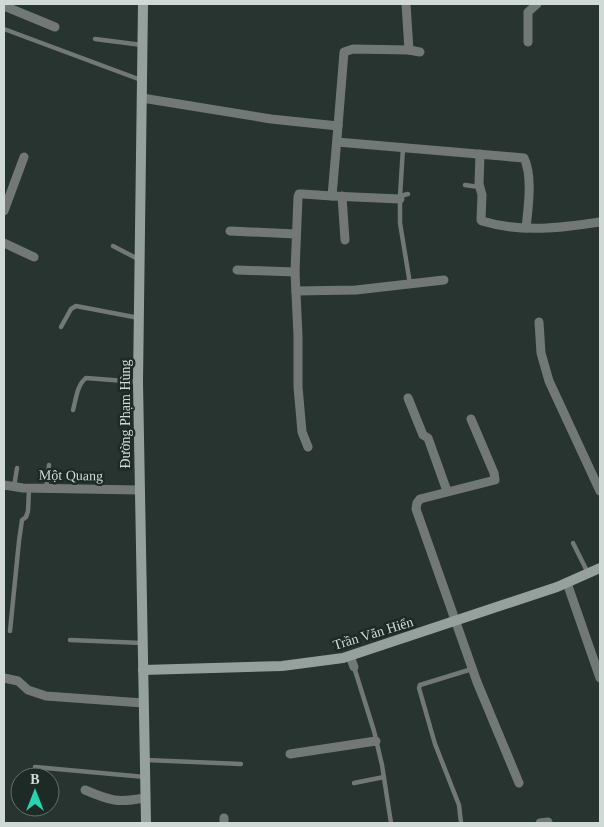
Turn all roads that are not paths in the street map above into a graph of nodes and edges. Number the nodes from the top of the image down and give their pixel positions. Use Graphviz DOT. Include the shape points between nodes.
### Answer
graph roads {
  1 [pos="143,4"];
  2 [pos="406,4"];
  3 [pos="536,4"];
  4 [pos="4,6"];
  5 [pos="55,27"];
  6 [pos="4,30"];
  7 [pos="95,38"];
  8 [pos="528,42"];
  9 [pos="142,45"];
  10 [pos="410,50"];
  11 [pos="420,52"];
  12 [pos="142,80"];
  13 [pos="142,98"];
  14 [pos="338,126"];
  15 [pos="337,142"];
  16 [pos="403,148"];
  17 [pos="480,154"];
  18 [pos="24,157"];
  19 [pos="465,185"];
  20 [pos="479,188"];
  21 [pos="408,194"];
  22 [pos="332,196"];
  23 [pos="342,196"];
  24 [pos="400,197"];
  25 [pos="6,198"];
  26 [pos="4,211"];
  27 [pos="600,222"];
  28 [pos="526,228"];
  29 [pos="230,231"];
  30 [pos="296,234"];
  31 [pos="344,240"];
  32 [pos="4,243"];
  33 [pos="113,246"];
  34 [pos="34,257"];
  35 [pos="139,260"];
  36 [pos="238,270"];
  37 [pos="295,272"];
  38 [pos="444,280"];
  39 [pos="410,285"];
  40 [pos="296,291"];
  41 [pos="139,318"];
  42 [pos="539,322"];
  43 [pos="62,327"];
  44 [pos="138,382"];
  45 [pos="408,398"];
  46 [pos="73,410"];
  47 [pos="471,419"];
  48 [pos="308,447"];
  49 [pos="49,465"];
  50 [pos="17,468"];
  51 [pos="4,485"];
  52 [pos="14,488"];
  53 [pos="29,488"];
  54 [pos="46,489"];
  55 [pos="139,490"];
  56 [pos="448,491"];
  57 [pos="600,492"];
  58 [pos="573,543"];
  59 [pos="600,568"];
  60 [pos="588,573"];
  61 [pos="567,583"];
  62 [pos="458,625"];
  63 [pos="10,630"];
  64 [pos="70,640"];
  65 [pos="142,643"];
  66 [pos="352,661"];
  67 [pos="472,669"];
  68 [pos="143,670"];
  69 [pos="4,678"];
  70 [pos="600,678"];
  71 [pos="143,702"];
  72 [pos="376,741"];
  73 [pos="290,754"];
  74 [pos="144,760"];
  75 [pos="241,764"];
  76 [pos="60,769"];
  77 [pos="145,777"];
  78 [pos="384,777"];
  79 [pos="354,783"];
  80 [pos="519,783"];
  81 [pos="85,790"];
  82 [pos="145,798"];
  83 [pos="146,823"];
  84 [pos="391,823"];
  85 [pos="461,823"];
  1 -- 9 [label="main road, Đường Phạm Hùng"];
  2 -- 10 [label="street"];
  3 -- 8 [label="street" via="528,12"];
  4 -- 5 [label="street"];
  6 -- 12 [label="lane"];
  7 -- 9 [label="lane"];
  9 -- 12 [label="main road, Đường Phạm Hùng"];
  10 -- 11 [label="street"];
  10 -- 14 [label="street" via="346,50"];
  12 -- 13 [label="main road, Đường Phạm Hùng"];
  13 -- 14 [label="street" via="271,119"];
  13 -- 35 [label="main road, Đường Phạm Hùng"];
  14 -- 15 [label="street"];
  15 -- 16 [label="street"];
  15 -- 22 [label="street"];
  16 -- 17 [label="street"];
  16 -- 24 [label="lane"];
  17 -- 20 [label="street"];
  17 -- 28 [label="street" via="525,160 529,202"];
  18 -- 25 [label="street"];
  19 -- 20 [label="lane"];
  20 -- 28 [label="street" via="482,195 480,220"];
  21 -- 24 [label="lane"];
  22 -- 23 [label="street"];
  22 -- 30 [label="street" via="299,194"];
  23 -- 24 [label="street"];
  23 -- 31 [label="street"];
  24 -- 39 [label="lane" via="400,223"];
  25 -- 26 [label="street"];
  27 -- 28 [label="street" via="548,229"];
  29 -- 30 [label="street"];
  30 -- 37 [label="street"];
  32 -- 34 [label="street"];
  33 -- 35 [label="lane"];
  35 -- 41 [label="main road, Đường Phạm Hùng"];
  36 -- 37 [label="street"];
  37 -- 40 [label="street"];
  38 -- 39 [label="street"];
  39 -- 40 [label="street"];
  40 -- 48 [label="street" via="298,398 302,432"];
  41 -- 43 [label="lane" via="76,306"];
  41 -- 44 [label="main road, Đường Phạm Hùng"];
  42 -- 57 [label="street" via="541,353 549,381"];
  44 -- 46 [label="lane" via="86,378 81,382"];
  44 -- 55 [label="main road, Đường Phạm Hùng"];
  45 -- 56 [label="street" via="423,435 429,439"];
  47 -- 56 [label="street" via="495,480"];
  49 -- 54 [label="lane"];
  50 -- 52 [label="lane"];
  51 -- 52 [label="street, Một Quang"];
  52 -- 53 [label="street, Một Quang"];
  53 -- 54 [label="street, Một Quang"];
  53 -- 63 [label="lane" via="27,514 22,520 19,541"];
  54 -- 55 [label="street, Một Quang"];
  55 -- 65 [label="main road, Đường Phạm Hùng"];
  56 -- 62 [label="street" via="420,499 416,509"];
  58 -- 60 [label="lane"];
  59 -- 60 [label="main road, Trần Văn Hiển"];
  60 -- 61 [label="main road, Trần Văn Hiển"];
  61 -- 62 [label="main road, Trần Văn Hiển"];
  61 -- 70 [label="street"];
  62 -- 66 [label="main road, Trần Văn Hiển"];
  62 -- 67 [label="street"];
  64 -- 65 [label="lane"];
  65 -- 68 [label="main road, Đường Phạm Hùng"];
  66 -- 68 [label="main road, Trần Văn Hiển"];
  66 -- 72 [label="lane"];
  67 -- 80 [label="street"];
  67 -- 85 [label="lane" via="419,688 435,744 459,805"];
  68 -- 71 [label="main road, Đường Phạm Hùng"];
  69 -- 71 [label="street" via="18,681 28,690 46,696"];
  71 -- 74 [label="main road, Đường Phạm Hùng"];
  72 -- 73 [label="street"];
  72 -- 78 [label="lane"];
  74 -- 75 [label="lane"];
  74 -- 77 [label="main road, Đường Phạm Hùng"];
  76 -- 77 [label="lane"];
  77 -- 82 [label="main road, Đường Phạm Hùng"];
  78 -- 79 [label="lane"];
  78 -- 84 [label="lane"];
  81 -- 82 [label="street" via="113,801"];
  82 -- 83 [label="main road, Đường Phạm Hùng"];
}
